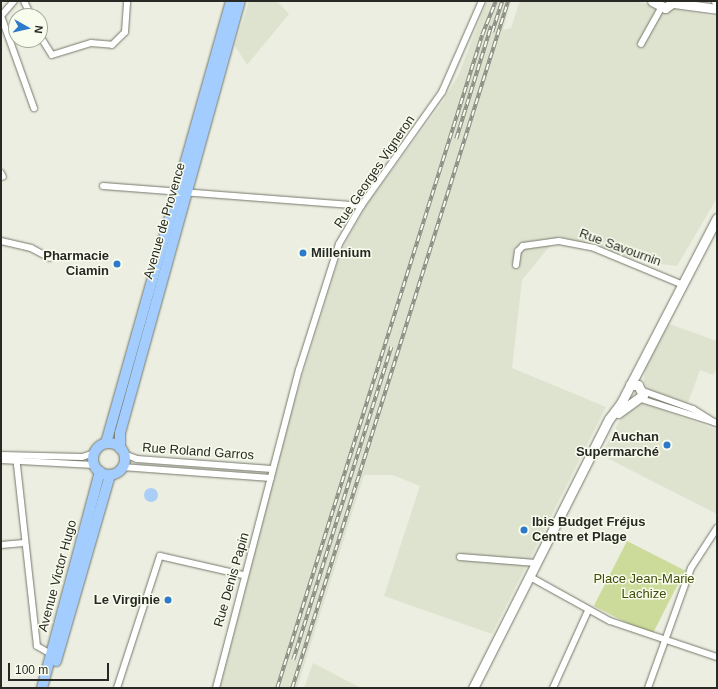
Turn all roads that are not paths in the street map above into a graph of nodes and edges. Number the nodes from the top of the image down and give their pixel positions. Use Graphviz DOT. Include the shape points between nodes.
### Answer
graph roads {
  1 [pos="14,1"];
  2 [pos="127,1"];
  3 [pos="232,1"];
  4 [pos="240,1"];
  5 [pos="482,1"];
  6 [pos="652,1"];
  7 [pos="675,2"];
  8 [pos="661,8"];
  9 [pos="717,10"];
  10 [pos="2,13"];
  11 [pos="641,44"];
  12 [pos="48,48"];
  13 [pos="34,108"];
  14 [pos="103,186"];
  15 [pos="183,192"];
  16 [pos="361,206"];
  17 [pos="717,218"];
  18 [pos="717,227"];
  19 [pos="1,241"];
  20 [pos="50,258"];
  21 [pos="516,265"];
  22 [pos="681,284"];
  23 [pos="635,392"];
  24 [pos="716,423"];
  25 [pos="106,443"];
  26 [pos="122,451"];
  27 [pos="94,453"];
  28 [pos="1,455"];
  29 [pos="16,458"];
  30 [pos="1,460"];
  31 [pos="122,467"];
  32 [pos="97,469"];
  33 [pos="272,469"];
  34 [pos="110,474"];
  35 [pos="270,478"];
  36 [pos="717,528"];
  37 [pos="24,543"];
  38 [pos="1,545"];
  39 [pos="460,557"];
  40 [pos="536,563"];
  41 [pos="243,575"];
  42 [pos="532,578"];
  43 [pos="588,611"];
  44 [pos="666,640"];
  45 [pos="51,654"];
  46 [pos="717,657"];
  47 [pos="42,688"];
  48 [pos="48,688"];
  49 [pos="117,688"];
  50 [pos="216,688"];
  51 [pos="473,688"];
  52 [pos="477,688"];
  53 [pos="553,688"];
  54 [pos="648,688"];
  1 -- 10 [label="street"];
  2 -- 12 [label="street" via="125,32 112,45 90,43 52,55"];
  3 -- 15 [label="main road, Avenue de Provence"];
  4 -- 15 [label="main road, Avenue de Provence"];
  5 -- 16 [label="street, Rue Georges Vigneron" via="442,92"];
  6 -- 8 [label="main road"];
  7 -- 8 [label="main road"];
  7 -- 9 [label="main road"];
  8 -- 11 [label="street"];
  10 -- 13 [label="street"];
  14 -- 15 [label="street"];
  15 -- 16 [label="street"];
  15 -- 25 [label="main road, Avenue de Provence"];
  15 -- 26 [label="main road, Avenue de Provence" via="120,432"];
  16 -- 33 [label="street, Rue Georges Vigneron" via="339,244 326,281"];
  17 -- 22 [label="main road"];
  18 -- 23 [label="main road" via="645,360"];
  19 -- 20 [label="street" via="31,248"];
  21 -- 22 [label="street, Rue Savournin" via="518,251 523,246 559,241 594,248"];
  22 -- 23 [label="main road"];
  23 -- 24 [label="street"];
  23 -- 40 [label="main road"];
  23 -- 42 [label="main road" via="612,423"];
  25 -- 26 [label="main road"];
  25 -- 27 [label="main road"];
  26 -- 31 [label="main road"];
  26 -- 33 [label="street, Rue Roland Garros" via="137,459"];
  27 -- 29 [label="street" via="82,456"];
  27 -- 32 [label="main road"];
  28 -- 29 [label="street"];
  29 -- 30 [label="street"];
  29 -- 32 [label="street"];
  29 -- 37 [label="street"];
  31 -- 34 [label="main road"];
  31 -- 35 [label="street, Rue Roland Garros"];
  32 -- 34 [label="main road"];
  32 -- 45 [label="main road, Avenue Victor Hugo"];
  33 -- 35 [label="street, Rue Georges Vigneron"];
  34 -- 48 [label="main road, Avenue Victor Hugo"];
  35 -- 41 [label="street, Rue Denis Papin"];
  36 -- 44 [label="street" via="694,563"];
  37 -- 38 [label="street"];
  37 -- 45 [label="street" via="37,646"];
  39 -- 40 [label="street"];
  40 -- 51 [label="main road"];
  41 -- 49 [label="street" via="160,556"];
  41 -- 50 [label="street, Rue Denis Papin"];
  42 -- 43 [label="street"];
  42 -- 52 [label="main road"];
  43 -- 44 [label="street"];
  43 -- 53 [label="street"];
  44 -- 46 [label="street"];
  44 -- 54 [label="street"];
  45 -- 47 [label="main road, Avenue Victor Hugo"];
}
